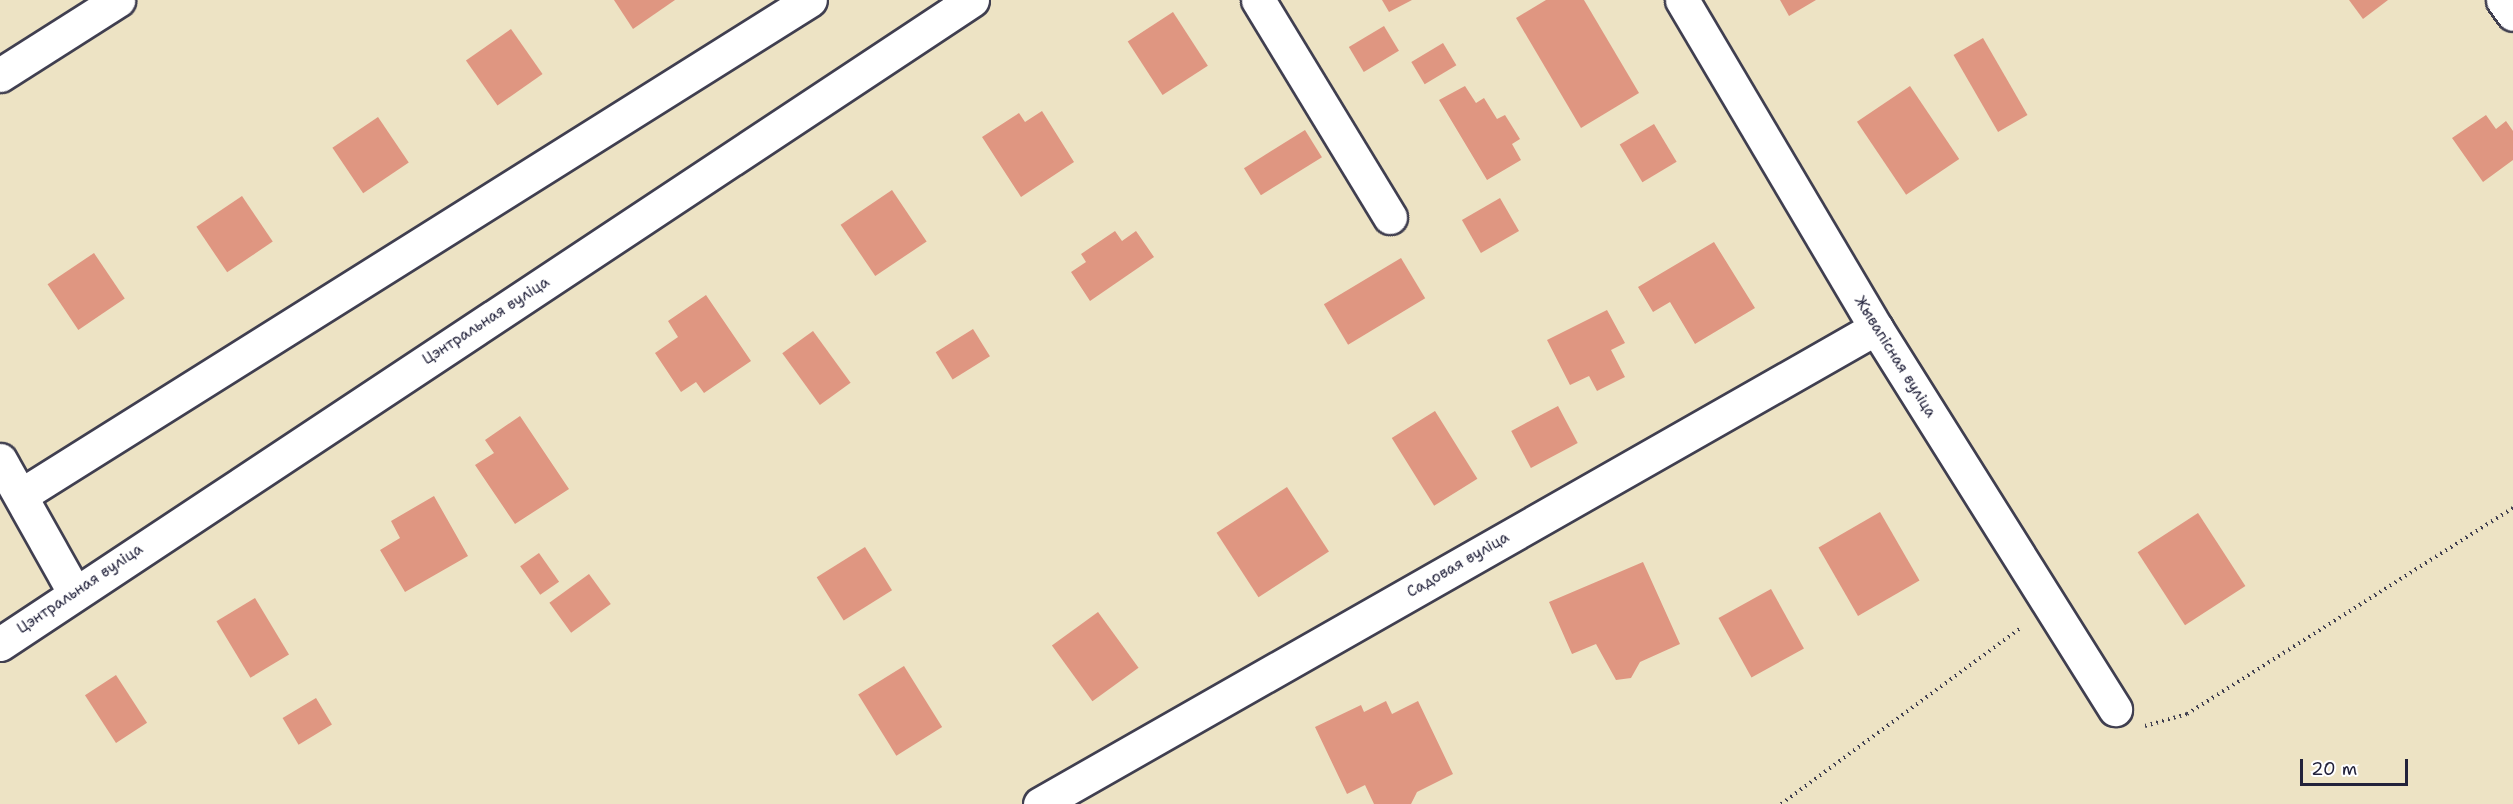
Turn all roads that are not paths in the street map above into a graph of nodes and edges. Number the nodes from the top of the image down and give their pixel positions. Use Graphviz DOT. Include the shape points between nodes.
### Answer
graph roads {
  1 [pos="118,0"];
  2 [pos="810,0"];
  3 [pos="972,0"];
  4 [pos="1258,0"];
  5 [pos="1682,0"];
  6 [pos="2503,0"];
  7 [pos="764,12"];
  8 [pos="2513,14"];
  9 [pos="0,75"];
  10 [pos="1390,217"];
  11 [pos="1876,328"];
  12 [pos="0,460"];
  13 [pos="23,494"];
  14 [pos="74,592"];
  15 [pos="0,644"];
  16 [pos="2115,709"];
  17 [pos="1040,804"];
  1 -- 9 [label="street"];
  2 -- 7 [label="street"];
  3 -- 14 [label="street, Цэнтральная вуліца"];
  4 -- 10 [label="street"];
  5 -- 11 [label="street, Жывапісная вуліца"];
  6 -- 8 [label="street"];
  7 -- 13 [label="street"];
  11 -- 16 [label="street, Жывапісная вуліца"];
  11 -- 17 [label="street, Садовая вуліца"];
  12 -- 13 [label="street"];
  13 -- 14 [label="street"];
  14 -- 15 [label="street, Цэнтральная вуліца"];
}
